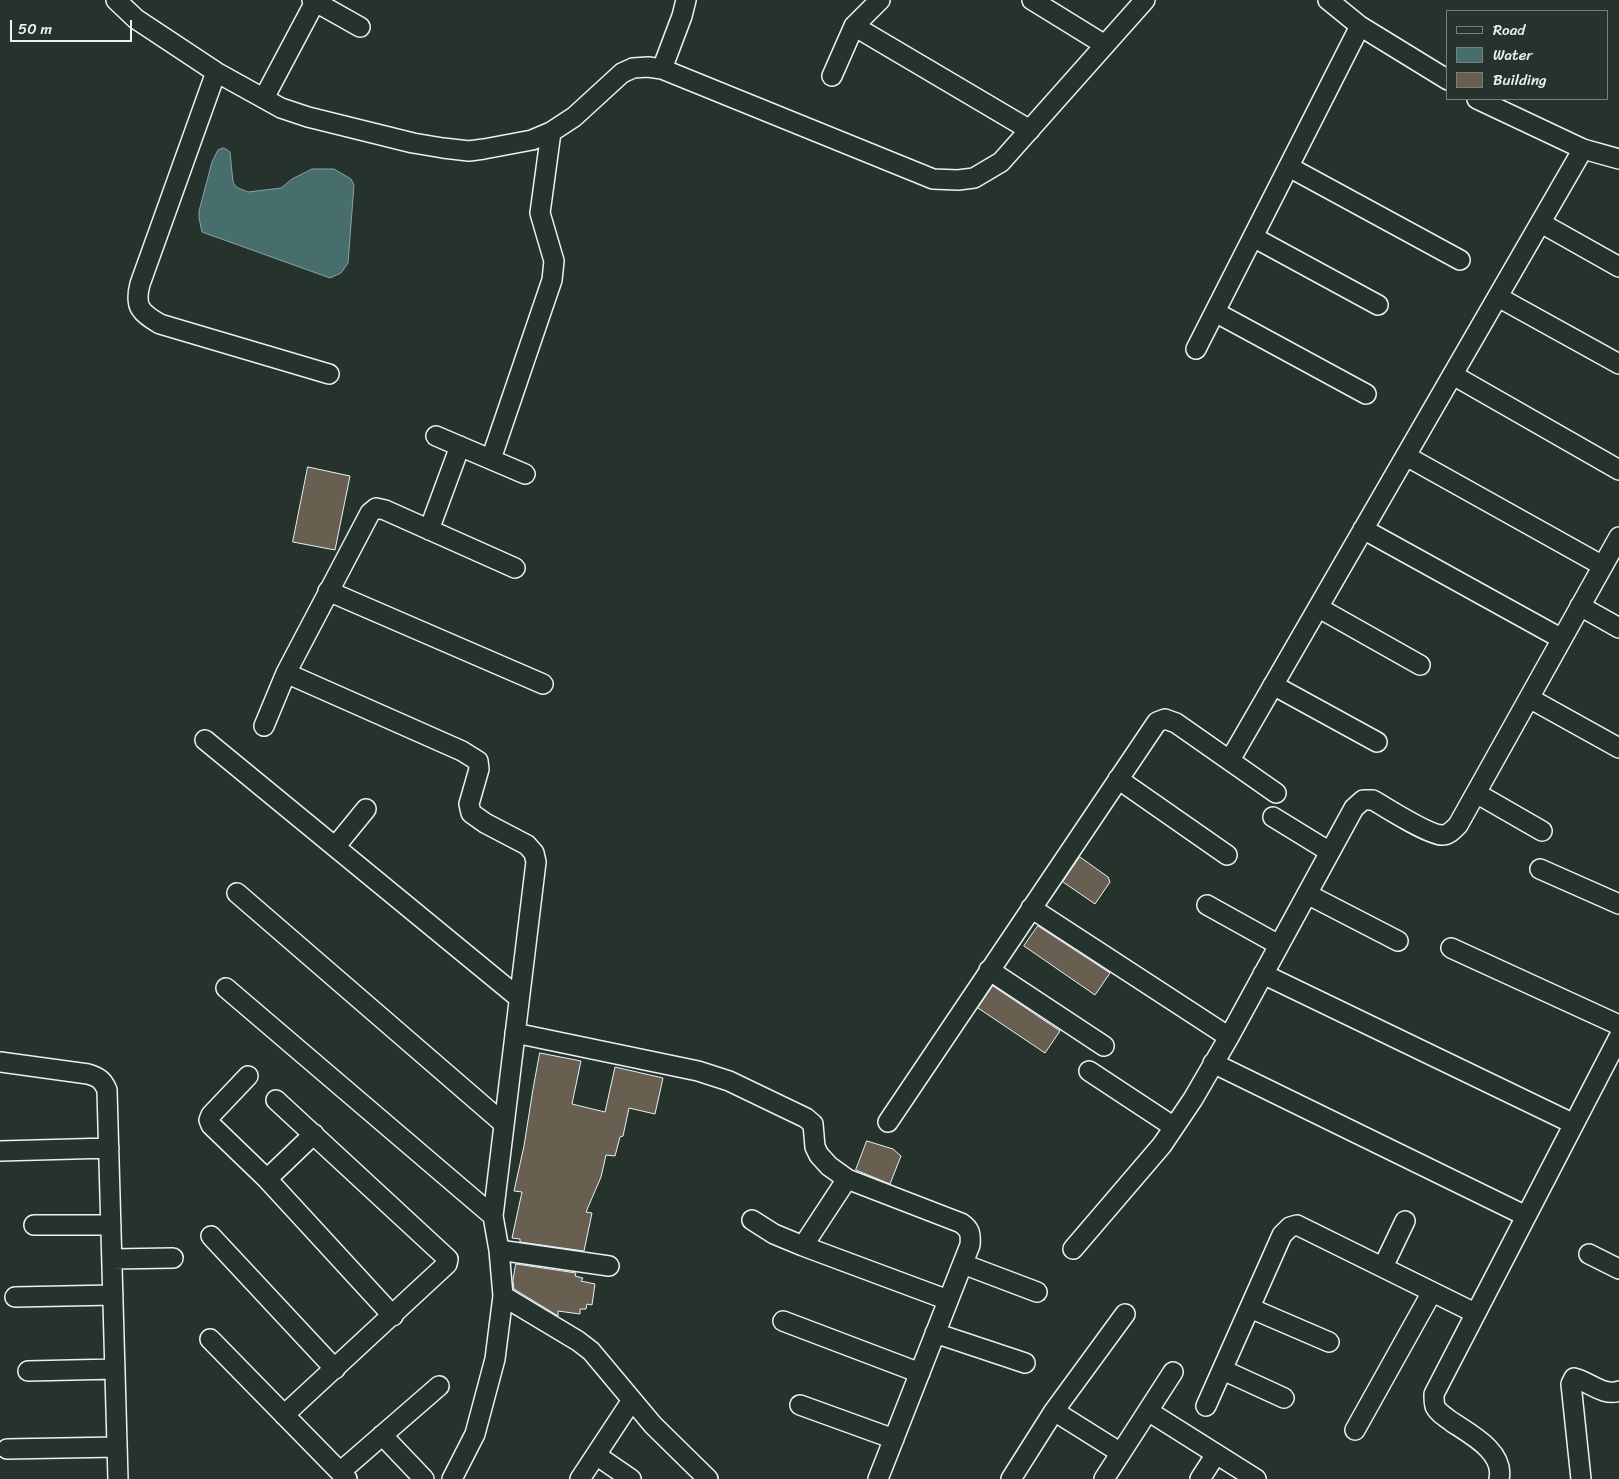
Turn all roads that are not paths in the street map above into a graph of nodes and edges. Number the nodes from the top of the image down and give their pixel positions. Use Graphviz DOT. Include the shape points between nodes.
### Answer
graph roads {
  1 [pos="116,0"];
  2 [pos="686,0"];
  3 [pos="880,0"];
  4 [pos="1032,0"];
  5 [pos="1145,0"];
  6 [pos="1328,0"];
  7 [pos="315,1"];
  8 [pos="854,26"];
  9 [pos="1360,26"];
  10 [pos="360,27"];
  11 [pos="1105,45"];
  12 [pos="662,69"];
  13 [pos="216,72"];
  14 [pos="832,76"];
  15 [pos="1446,79"];
  16 [pos="264,98"];
  17 [pos="1480,100"];
  18 [pos="1030,130"];
  19 [pos="551,132"];
  20 [pos="1584,149"];
  21 [pos="1619,159"];
  22 [pos="1289,167"];
  23 [pos="1541,222"];
  24 [pos="1253,237"];
  25 [pos="1460,260"];
  26 [pos="1619,267"];
  27 [pos="1498,297"];
  28 [pos="1378,305"];
  29 [pos="1215,312"];
  30 [pos="1196,349"];
  31 [pos="1619,364"];
  32 [pos="329,374"];
  33 [pos="1453,375"];
  34 [pos="1366,394"];
  35 [pos="436,436"];
  36 [pos="460,446"];
  37 [pos="1406,456"];
  38 [pos="491,459"];
  39 [pos="1619,470"];
  40 [pos="525,474"];
  41 [pos="1364,529"];
  42 [pos="429,530"];
  43 [pos="1619,537"];
  44 [pos="1603,566"];
  45 [pos="515,568"];
  46 [pos="328,591"];
  47 [pos="1580,606"];
  48 [pos="1319,608"];
  49 [pos="1619,628"];
  50 [pos="1562,639"];
  51 [pos="1420,666"];
  52 [pos="286,673"];
  53 [pos="543,684"];
  54 [pos="1273,685"];
  55 [pos="1529,698"];
  56 [pos="264,726"];
  57 [pos="205,740"];
  58 [pos="1377,742"];
  59 [pos="1619,748"];
  60 [pos="1230,760"];
  61 [pos="1118,778"];
  62 [pos="1276,793"];
  63 [pos="1476,793"];
  64 [pos="366,809"];
  65 [pos="1273,817"];
  66 [pos="1542,831"];
  67 [pos="335,847"];
  68 [pos="1330,852"];
  69 [pos="1228,855"];
  70 [pos="1540,869"];
  71 [pos="237,893"];
  72 [pos="1307,894"];
  73 [pos="1619,904"];
  74 [pos="1207,905"];
  75 [pos="1031,908"];
  76 [pos="1398,941"];
  77 [pos="1279,945"];
  78 [pos="1450,948"];
  79 [pos="989,970"];
  80 [pos="1263,974"];
  81 [pos="226,988"];
  82 [pos="519,998"];
  83 [pos="1619,1025"];
  84 [pos="515,1033"];
  85 [pos="1228,1037"];
  86 [pos="1619,1037"];
  87 [pos="1104,1046"];
  88 [pos="0,1062"];
  89 [pos="1213,1063"];
  90 [pos="1089,1072"];
  91 [pos="248,1076"];
  92 [pos="276,1100"];
  93 [pos="888,1122"];
  94 [pos="503,1123"];
  95 [pos="1574,1124"];
  96 [pos="1174,1127"];
  97 [pos="314,1134"];
  98 [pos="109,1148"];
  99 [pos="0,1151"];
  100 [pos="267,1179"];
  101 [pos="847,1179"];
  102 [pos="493,1216"];
  103 [pos="1526,1216"];
  104 [pos="752,1220"];
  105 [pos="1405,1221"];
  106 [pos="34,1225"];
  107 [pos="111,1225"];
  108 [pos="211,1236"];
  109 [pos="803,1246"];
  110 [pos="1073,1249"];
  111 [pos="498,1250"];
  112 [pos="1589,1254"];
  113 [pos="173,1258"];
  114 [pos="112,1259"];
  115 [pos="963,1264"];
  116 [pos="609,1266"];
  117 [pos="1383,1268"];
  118 [pos="1619,1269"];
  119 [pos="1037,1292"];
  120 [pos="1432,1292"];
  121 [pos="113,1295"];
  122 [pos="503,1296"];
  123 [pos="15,1297"];
  124 [pos="948,1300"];
  125 [pos="1250,1308"];
  126 [pos="1475,1313"];
  127 [pos="1125,1314"];
  128 [pos="393,1316"];
  129 [pos="783,1321"];
  130 [pos="936,1333"];
  131 [pos="210,1339"];
  132 [pos="1329,1342"];
  133 [pos="1025,1363"];
  134 [pos="115,1369"];
  135 [pos="335,1369"];
  136 [pos="1222,1370"];
  137 [pos="28,1371"];
  138 [pos="1173,1372"];
  139 [pos="920,1373"];
  140 [pos="438,1386"];
  141 [pos="1619,1391"];
  142 [pos="1284,1398"];
  143 [pos="632,1400"];
  144 [pos="800,1405"];
  145 [pos="1206,1406"];
  146 [pos="1054,1411"];
  147 [pos="1148,1411"];
  148 [pos="284,1415"];
  149 [pos="1354,1430"];
  150 [pos="382,1436"];
  151 [pos="894,1439"];
  152 [pos="117,1447"];
  153 [pos="7,1449"];
  154 [pos="1121,1453"];
  155 [pos="1216,1454"];
  156 [pos="596,1455"];
  157 [pos="344,1476"];
  158 [pos="118,1479"];
  159 [pos="424,1479"];
  160 [pos="452,1479"];
  161 [pos="580,1479"];
  162 [pos="632,1479"];
  163 [pos="708,1479"];
  164 [pos="878,1479"];
  165 [pos="1011,1479"];
  166 [pos="1104,1479"];
  167 [pos="1200,1479"];
  168 [pos="1256,1479"];
  169 [pos="1499,1479"];
  170 [pos="1581,1479"];
  1 -- 13 [label="street" via="136,19"];
  2 -- 12 [label="street"];
  3 -- 8 [label="street"];
  4 -- 11 [label="street"];
  5 -- 11 [label="street"];
  6 -- 9 [label="street"];
  7 -- 10 [label="street"];
  7 -- 16 [label="street"];
  8 -- 14 [label="street"];
  8 -- 18 [label="street"];
  9 -- 15 [label="street"];
  9 -- 22 [label="street"];
  11 -- 18 [label="street"];
  12 -- 18 [label="street" via="933,178 974,178 1001,162"];
  12 -- 19 [label="street" via="633,68 622,73 574,117"];
  13 -- 16 [label="street"];
  13 -- 32 [label="street" via="140,284 139,307 160,324"];
  16 -- 19 [label="street" via="308,117 443,148 484,150 532,140"];
  17 -- 20 [label="street"];
  19 -- 38 [label="street" via="540,213 554,261 552,280"];
  20 -- 21 [label="street"];
  20 -- 23 [label="street"];
  22 -- 24 [label="street"];
  22 -- 25 [label="street"];
  23 -- 26 [label="street"];
  23 -- 27 [label="street"];
  24 -- 28 [label="street"];
  24 -- 29 [label="street"];
  27 -- 31 [label="street"];
  27 -- 33 [label="street"];
  29 -- 30 [label="street"];
  29 -- 34 [label="street"];
  33 -- 37 [label="street"];
  33 -- 39 [label="street"];
  35 -- 36 [label="street"];
  36 -- 38 [label="street"];
  36 -- 42 [label="street"];
  37 -- 41 [label="street"];
  37 -- 44 [label="street"];
  38 -- 40 [label="street"];
  41 -- 48 [label="street"];
  41 -- 50 [label="street"];
  42 -- 45 [label="street"];
  42 -- 46 [label="street" via="376,508 370,513"];
  43 -- 44 [label="street"];
  44 -- 47 [label="street"];
  46 -- 52 [label="street"];
  46 -- 53 [label="street"];
  47 -- 49 [label="street"];
  47 -- 50 [label="street"];
  48 -- 51 [label="street"];
  48 -- 54 [label="street"];
  50 -- 55 [label="street"];
  52 -- 56 [label="street"];
  52 -- 82 [label="street" via="478,761 480,769 469,804 471,813 527,845 536,862"];
  54 -- 58 [label="street"];
  54 -- 60 [label="street"];
  55 -- 59 [label="street"];
  55 -- 63 [label="street"];
  57 -- 67 [label="street"];
  60 -- 61 [label="street" via="1166,719 1157,722"];
  60 -- 62 [label="street"];
  61 -- 69 [label="street"];
  61 -- 75 [label="street"];
  63 -- 66 [label="street"];
  63 -- 68 [label="street" via="1458,825 1442,835 1373,800 1363,800 1354,808"];
  64 -- 67 [label="street"];
  65 -- 68 [label="street"];
  67 -- 82 [label="street"];
  68 -- 72 [label="street"];
  70 -- 73 [label="street"];
  71 -- 94 [label="street"];
  72 -- 76 [label="street"];
  72 -- 77 [label="street"];
  74 -- 77 [label="street"];
  75 -- 79 [label="street"];
  75 -- 85 [label="street"];
  77 -- 80 [label="street"];
  78 -- 83 [label="street"];
  79 -- 87 [label="street"];
  79 -- 93 [label="street"];
  80 -- 85 [label="street"];
  80 -- 95 [label="street"];
  81 -- 102 [label="street"];
  82 -- 84 [label="street"];
  84 -- 94 [label="street"];
  84 -- 101 [label="street" via="660,1062 729,1081 806,1118 813,1124 819,1155"];
  85 -- 89 [label="street"];
  86 -- 95 [label="street"];
  88 -- 98 [label="street" via="88,1074 104,1082"];
  89 -- 96 [label="street"];
  89 -- 103 [label="street"];
  90 -- 96 [label="street"];
  91 -- 100 [label="street" via="209,1120"];
  92 -- 97 [label="street"];
  94 -- 102 [label="street"];
  95 -- 103 [label="street"];
  96 -- 110 [label="street"];
  97 -- 100 [label="street"];
  97 -- 128 [label="street" via="448,1259 447,1264"];
  98 -- 99 [label="street"];
  98 -- 107 [label="street"];
  100 -- 128 [label="street"];
  101 -- 109 [label="street"];
  101 -- 115 [label="street" via="960,1222 971,1235"];
  102 -- 111 [label="street"];
  103 -- 126 [label="street"];
  104 -- 109 [label="street"];
  105 -- 117 [label="street"];
  106 -- 107 [label="street"];
  107 -- 114 [label="street"];
  108 -- 135 [label="street"];
  109 -- 124 [label="street"];
  111 -- 116 [label="street"];
  111 -- 122 [label="street"];
  112 -- 118 [label="street"];
  113 -- 114 [label="street"];
  114 -- 121 [label="street"];
  115 -- 119 [label="street"];
  115 -- 124 [label="street"];
  117 -- 120 [label="street"];
  117 -- 125 [label="street" via="1297,1225 1290,1227 1282,1236"];
  120 -- 126 [label="street"];
  120 -- 149 [label="street"];
  121 -- 123 [label="street"];
  121 -- 134 [label="street"];
  122 -- 143 [label="street" via="578,1341"];
  122 -- 160 [label="street" via="496,1359 474,1434"];
  124 -- 130 [label="street"];
  125 -- 132 [label="street"];
  125 -- 136 [label="street"];
  126 -- 169 [label="street" via="1434,1394 1435,1406 1496,1458"];
  127 -- 146 [label="street"];
  128 -- 135 [label="street"];
  129 -- 139 [label="street"];
  130 -- 133 [label="street"];
  130 -- 139 [label="street"];
  131 -- 148 [label="street"];
  134 -- 137 [label="street"];
  134 -- 152 [label="street"];
  135 -- 148 [label="street"];
  136 -- 142 [label="street"];
  136 -- 145 [label="street"];
  138 -- 147 [label="street"];
  139 -- 151 [label="street"];
  140 -- 150 [label="street"];
  141 -- 170 [label="street" via="1599,1390 1574,1378 1571,1384"];
  143 -- 156 [label="street"];
  143 -- 163 [label="street"];
  144 -- 151 [label="street"];
  146 -- 154 [label="street"];
  146 -- 165 [label="street"];
  147 -- 154 [label="street"];
  147 -- 155 [label="street"];
  148 -- 157 [label="street"];
  150 -- 157 [label="street"];
  150 -- 159 [label="street"];
  151 -- 164 [label="street"];
  152 -- 153 [label="street"];
  152 -- 158 [label="street"];
  154 -- 166 [label="street"];
  155 -- 167 [label="street"];
  155 -- 168 [label="street"];
  156 -- 161 [label="street"];
  156 -- 162 [label="street"];
}
